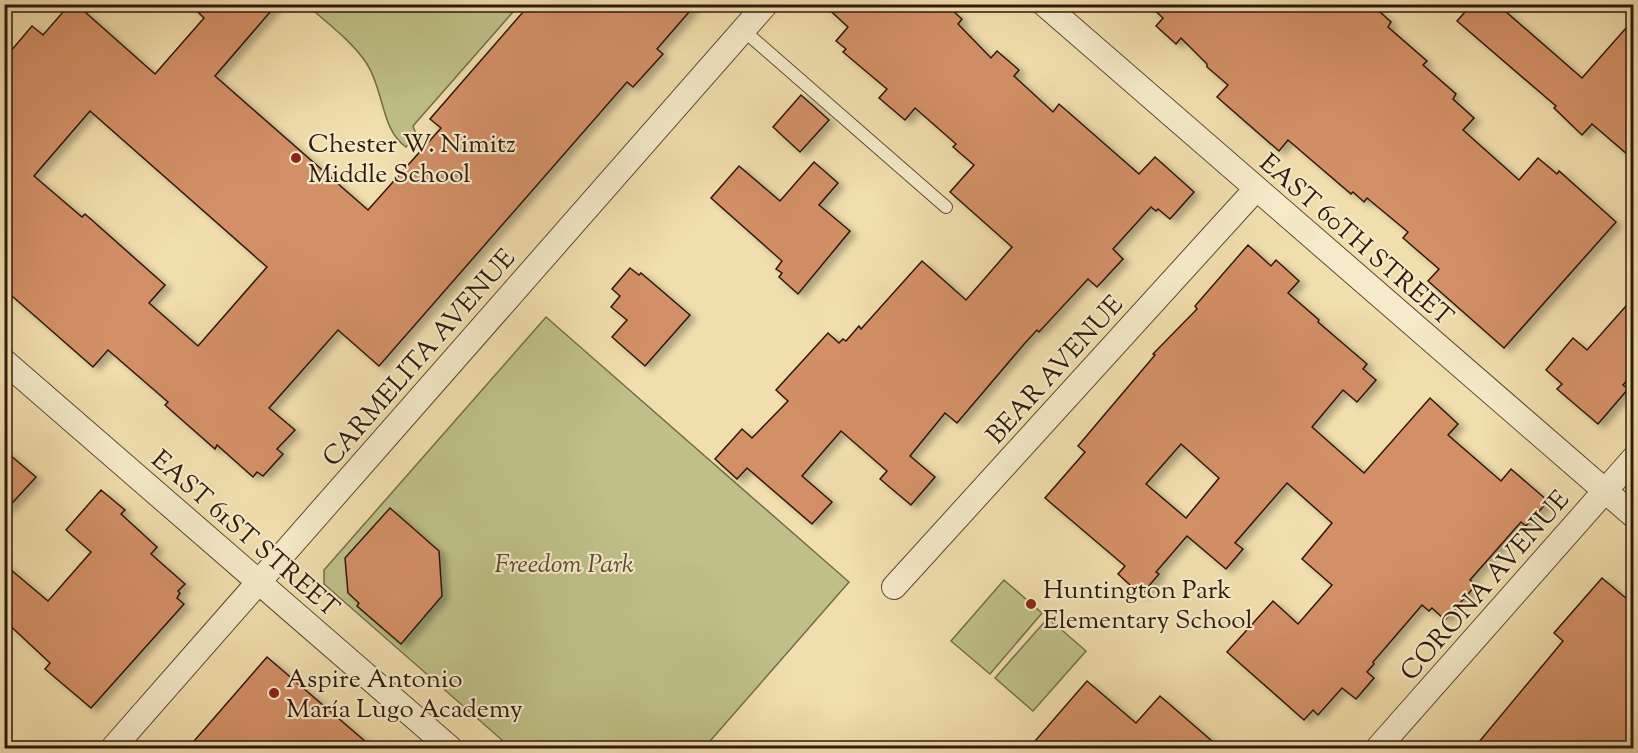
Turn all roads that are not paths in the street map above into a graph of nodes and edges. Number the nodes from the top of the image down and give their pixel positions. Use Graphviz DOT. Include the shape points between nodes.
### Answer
graph roads {
  1 [pos="766,4"];
  2 [pos="1044,4"];
  3 [pos="743,30"];
  4 [pos="1256,189"];
  5 [pos="946,207"];
  6 [pos="4,361"];
  7 [pos="1634,458"];
  8 [pos="1605,491"];
  9 [pos="1634,516"];
  10 [pos="259,582"];
  11 [pos="894,587"];
  12 [pos="113,748"];
  13 [pos="450,748"];
  14 [pos="1378,748"];
  1 -- 3 [label="street, CARMELITA AVENUE"];
  2 -- 4 [label="street, EAST 60TH STREET"];
  3 -- 5 [label="lane"];
  3 -- 10 [label="street, CARMELITA AVENUE"];
  4 -- 8 [label="street, EAST 60TH STREET"];
  4 -- 11 [label="street, BEAR AVENUE"];
  6 -- 10 [label="street, EAST 61ST STREET"];
  7 -- 8 [label="street, CORONA AVENUE"];
  8 -- 9 [label="street, EAST 60TH STREET"];
  8 -- 14 [label="street, CORONA AVENUE"];
  10 -- 12 [label="street, CARMELITA AVENUE"];
  10 -- 13 [label="street, EAST 61ST STREET"];
}
